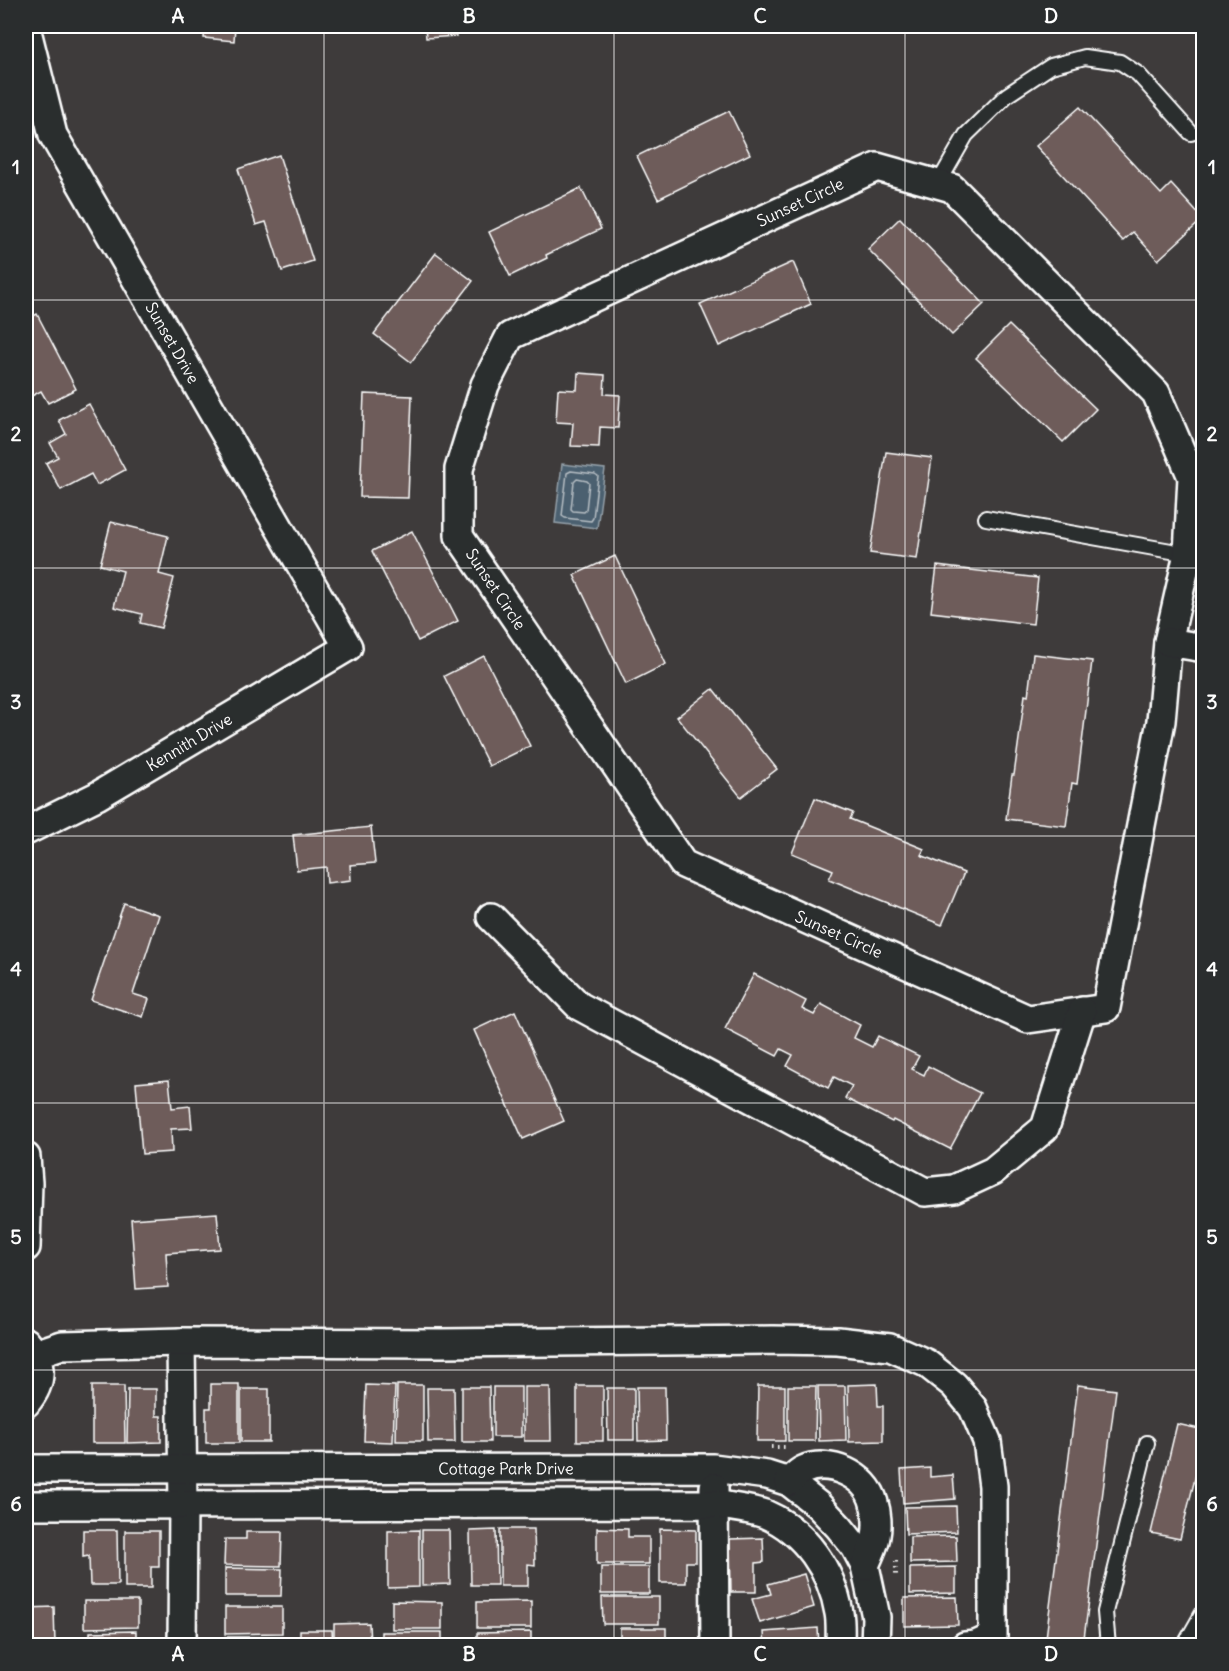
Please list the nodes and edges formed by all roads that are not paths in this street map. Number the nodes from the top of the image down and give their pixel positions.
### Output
1 (26, 27) edge
2 (1191, 133) dead end
3 (938, 184) junction
4 (986, 518) dead end
5 (1188, 554) junction
6 (1168, 642) junction
7 (348, 647) joint
8 (1203, 648) edge
9 (26, 831) edge
10 (491, 917) dead end
11 (1082, 1011) junction
12 (26, 1157) edge
13 (26, 1247) edge
14 (181, 1342) junction
15 (30, 1348) edge
16 (26, 1404) edge
17 (1147, 1443) dead end
18 (182, 1468) junction
19 (713, 1468) junction
20 (26, 1469) edge
21 (789, 1482) junction
22 (715, 1504) junction
23 (26, 1505) edge
24 (183, 1506) junction
25 (865, 1566) junction
26 (1203, 1611) edge
27 (182, 1646) edge
28 (715, 1646) edge
29 (840, 1646) edge
30 (875, 1646) edge
31 (966, 1646) edge
32 (1107, 1646) edge
33 (1184, 1646) edge

1 - 7 street, Sunset Drive
2 - 3 lane
3 - 5 street, Sunset Circle
3 - 11 street, Sunset Circle
4 - 5 lane
5 - 6 street, Sunset Circle
6 - 8 street
6 - 11 street, Sunset Circle
7 - 9 street, Kennith Drive
10 - 11 street
12 - 13 street
14 - 15 street
14 - 18 street
14 - 31 street
15 - 16 street
17 - 32 lane
18 - 19 street, Cottage Park Drive
18 - 20 street, Cottage Park Drive
18 - 24 street
19 - 21 street, Cottage Park Drive
19 - 22 street
21 - 25 street, Cottage Park Drive
21 - 25 street
22 - 24 street
22 - 28 street
22 - 29 street
23 - 24 street
24 - 27 street
25 - 30 street, Cottage Park Drive
26 - 33 lane

